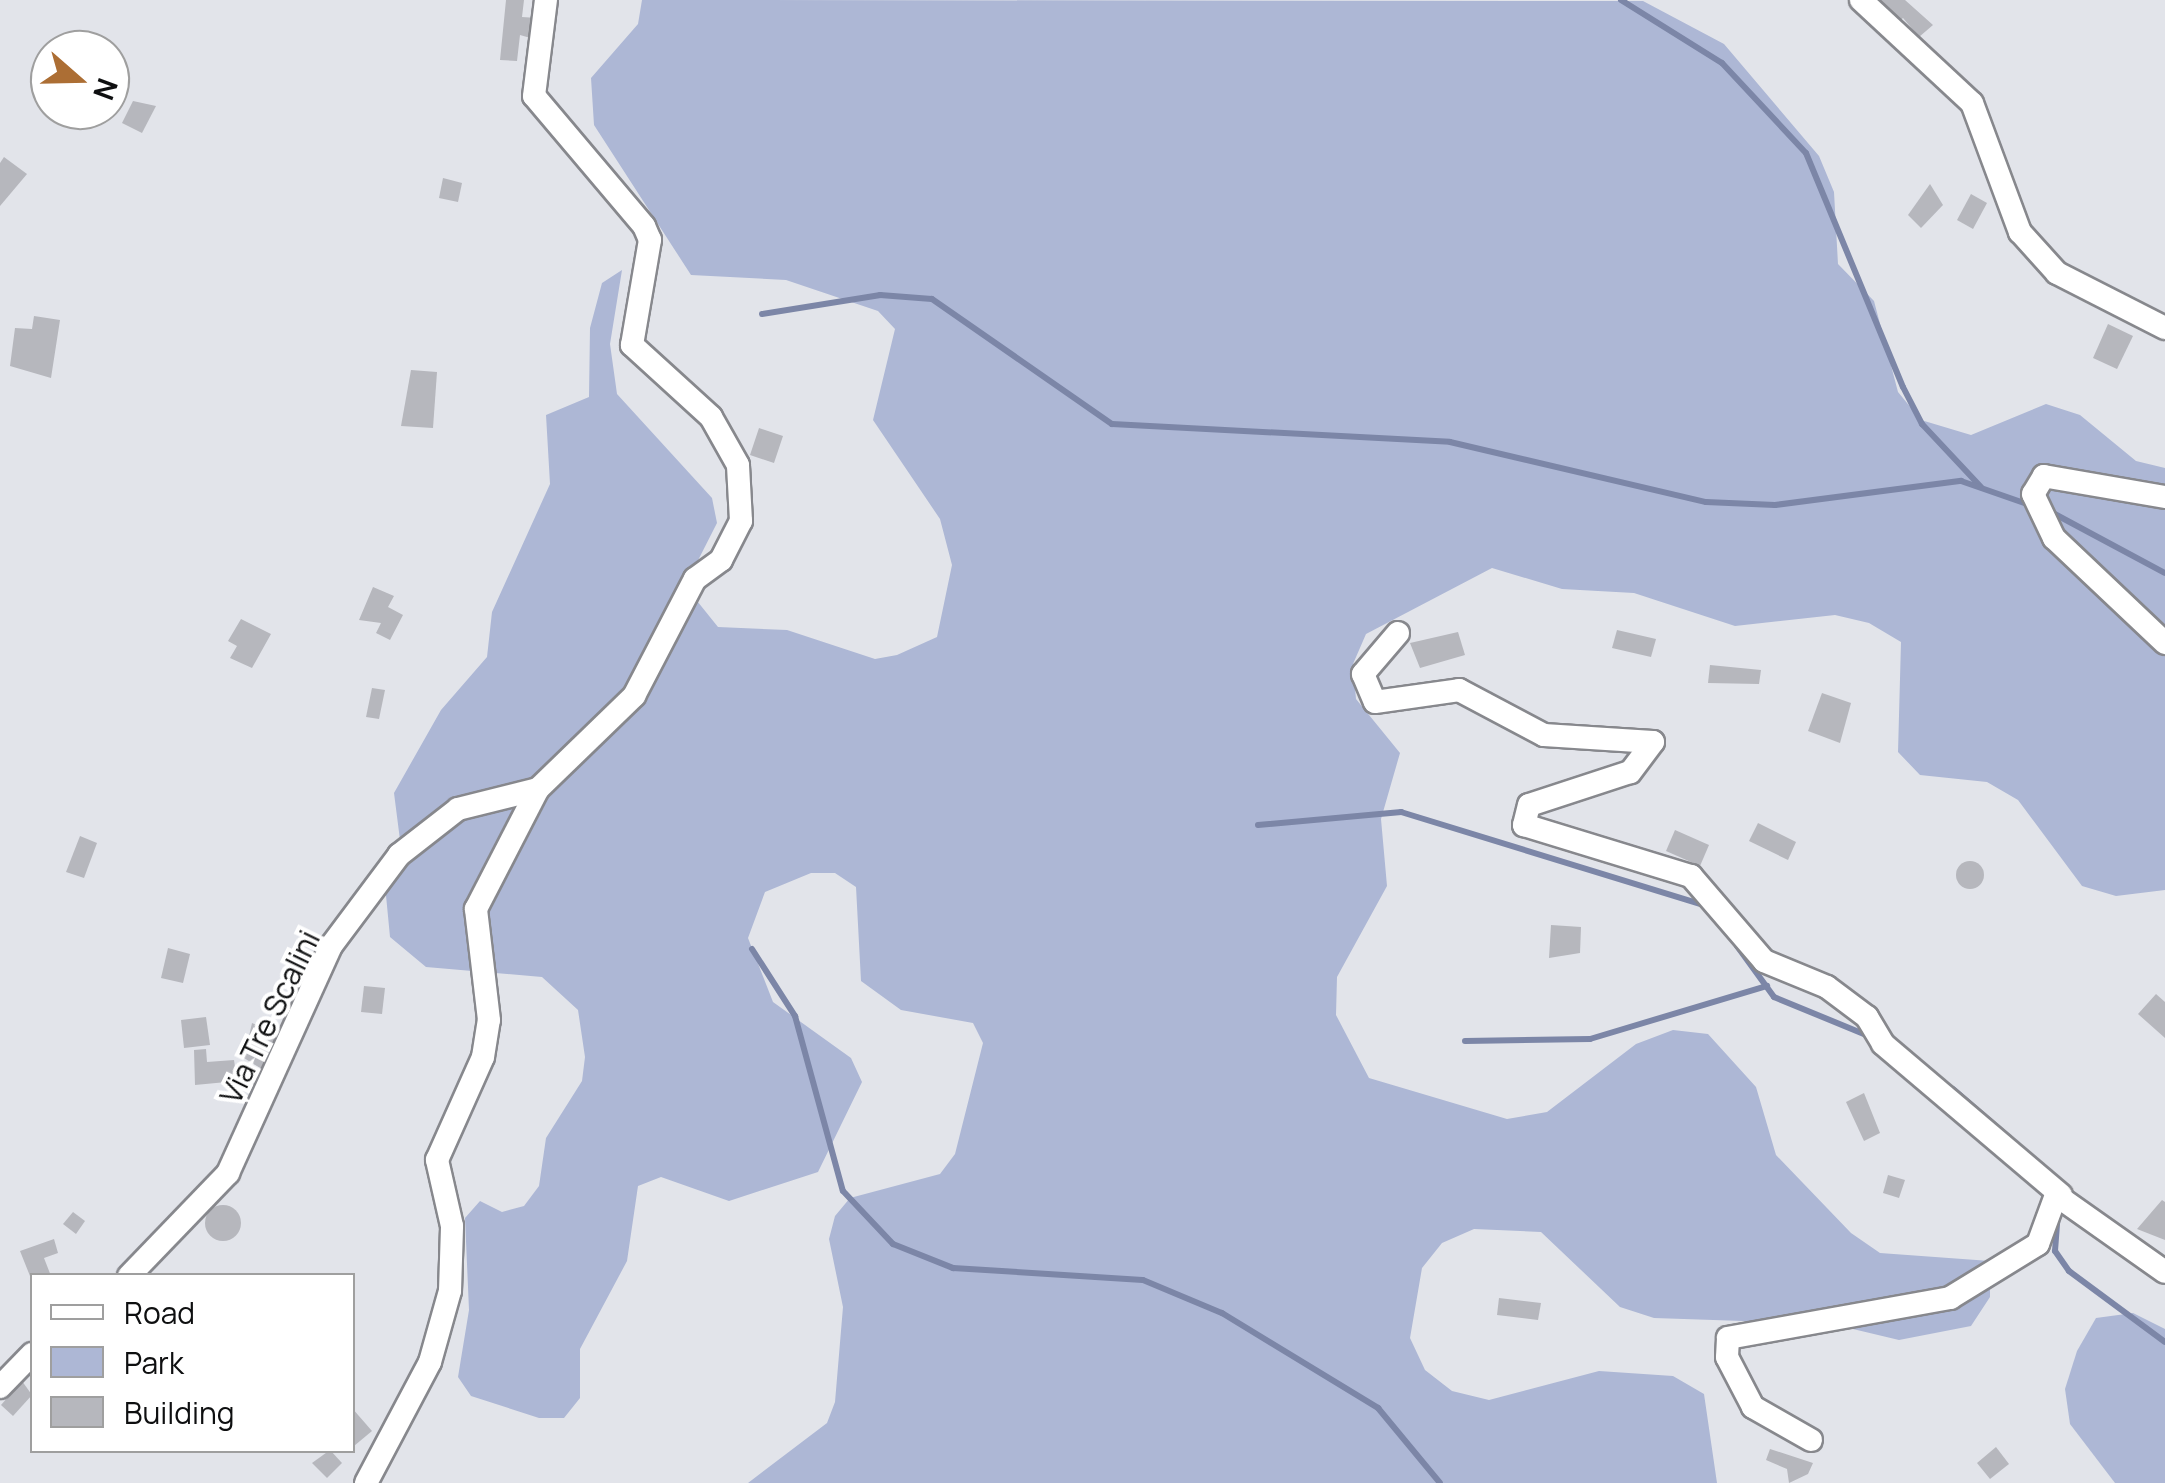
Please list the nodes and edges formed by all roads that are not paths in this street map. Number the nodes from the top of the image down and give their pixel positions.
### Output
1 (546, 0) edge
2 (1861, 0) edge
3 (2165, 328) edge
4 (2165, 497) edge
5 (1398, 634) dead end
6 (2165, 643) edge
7 (538, 789) junction
8 (2060, 1195) junction
9 (2165, 1272) edge
10 (132, 1273) edge
11 (30, 1356) edge
12 (0, 1387) edge
13 (1811, 1440) dead end
14 (366, 1483) edge

1 - 7 street
2 - 3 street
4 - 6 street
5 - 8 street
7 - 10 street, Via Tre Scalini
7 - 14 street
8 - 9 street
8 - 13 street
11 - 12 street

